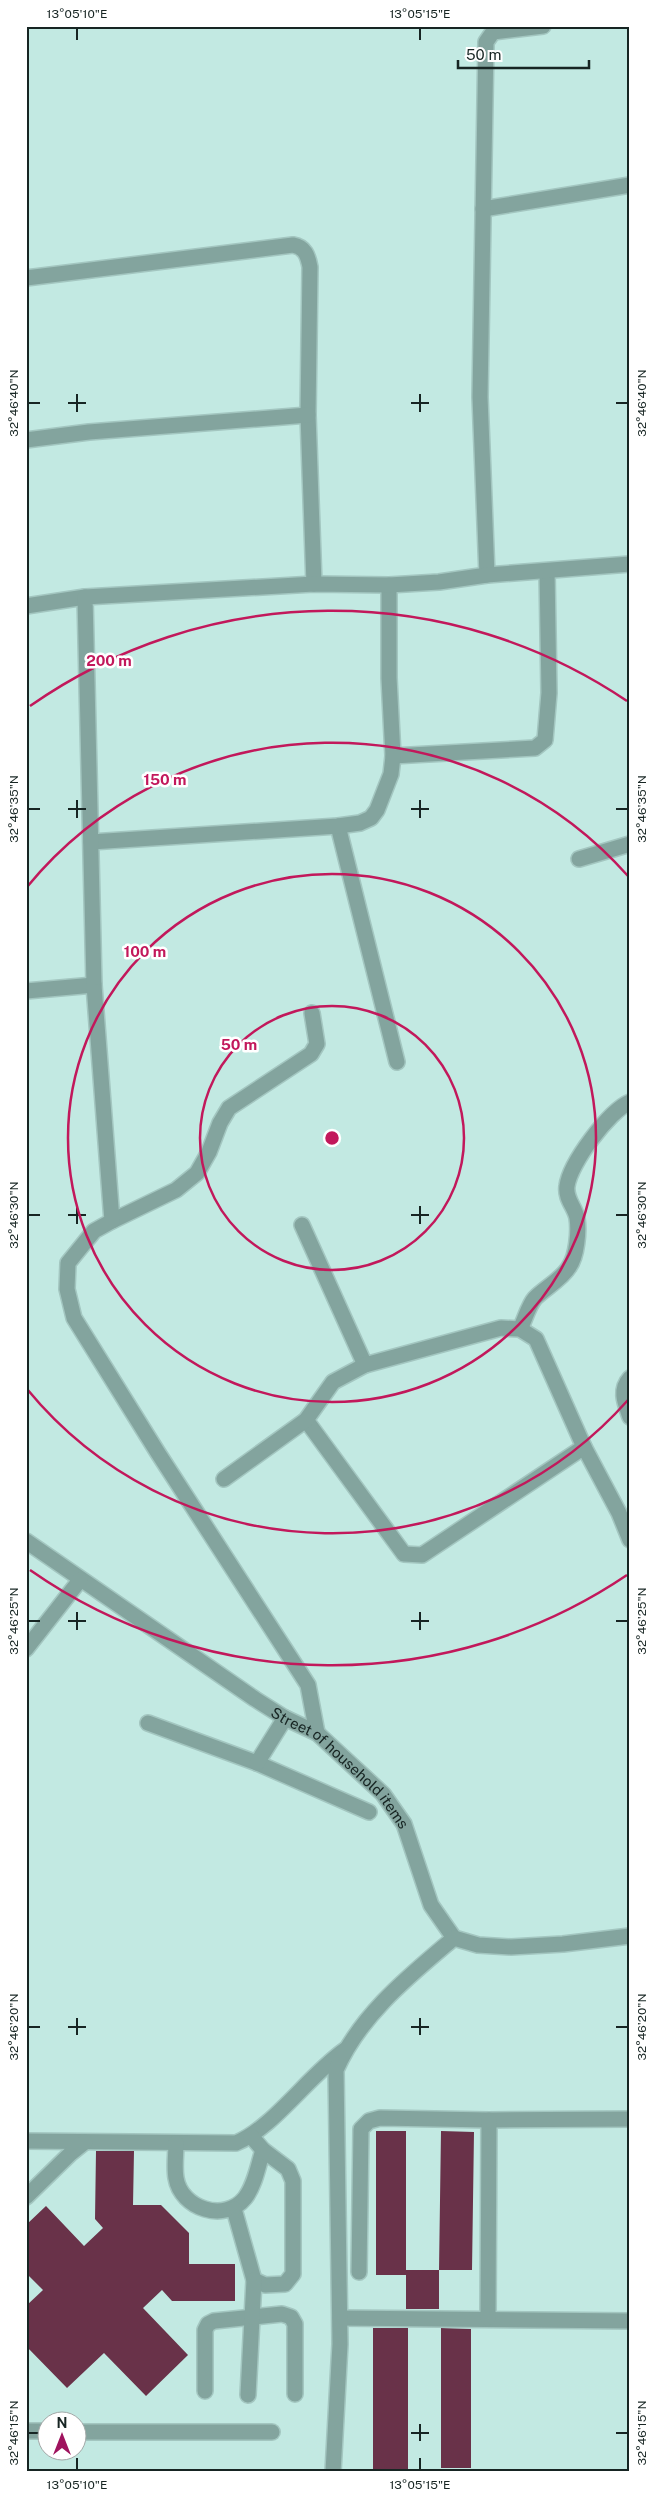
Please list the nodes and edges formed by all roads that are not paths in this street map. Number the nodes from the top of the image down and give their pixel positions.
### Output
1 (542, 26) edge
2 (630, 185) edge
3 (483, 209) junction
4 (26, 278) edge
5 (308, 415) junction
6 (26, 440) edge
7 (630, 564) edge
8 (547, 571) junction
9 (488, 575) junction
10 (314, 584) junction
11 (389, 585) junction
12 (85, 597) junction
13 (26, 606) edge
14 (393, 756) junction
15 (338, 826) junction
16 (91, 842) junction
17 (630, 844) edge
18 (579, 859) dead end
19 (94, 984) junction
20 (26, 990) edge
21 (312, 1013) dead end
22 (397, 1062) dead end
23 (630, 1102) edge
24 (112, 1221) junction
25 (302, 1225) dead end
26 (520, 1329) junction
27 (365, 1364) junction
28 (630, 1378) edge
29 (630, 1417) edge
30 (306, 1420) junction
31 (584, 1447) junction
32 (224, 1479) dead end
33 (624, 1511) edge
34 (630, 1540) edge
35 (26, 1541) edge
36 (80, 1580) junction
37 (26, 1649) edge
38 (285, 1718) junction
39 (148, 1723) dead end
40 (317, 1733) junction
41 (257, 1763) junction
42 (369, 1812) dead end
43 (630, 1936) edge
44 (454, 1938) junction
45 (345, 2050) junction
46 (630, 2119) edge
47 (489, 2120) junction
48 (251, 2136) junction
49 (26, 2141) edge
50 (85, 2142) junction
51 (176, 2143) junction
52 (263, 2150) junction
53 (26, 2197) edge
54 (234, 2209) junction
55 (359, 2272) dead end
56 (254, 2280) junction
57 (252, 2316) junction
58 (340, 2318) junction
59 (488, 2318) junction
60 (630, 2321) edge
61 (206, 2391) dead end
62 (295, 2394) dead end
63 (248, 2395) dead end
64 (88, 2432) edge
65 (272, 2432) dead end
66 (333, 2472) edge

1 - 3 street
2 - 3 street
3 - 9 street
4 - 5 street
5 - 6 street
5 - 10 street
7 - 8 street
8 - 9 street
8 - 14 street
9 - 11 street
10 - 11 street
10 - 12 street
11 - 14 street
12 - 13 street
12 - 16 street
14 - 15 street
15 - 16 street
15 - 22 street
16 - 19 street
17 - 18 street
19 - 20 street
19 - 24 street
21 - 24 street
23 - 26 street
24 - 40 street
25 - 27 street
26 - 27 street
26 - 31 street
27 - 30 street
28 - 29 street
30 - 31 street
30 - 32 street
31 - 33 street
33 - 34 street
35 - 36 street, Street of household items
36 - 37 street
36 - 38 street, Street of household items
38 - 40 street, Street of household items
38 - 41 street
39 - 41 street
40 - 44 street, Street of household items
41 - 42 street
43 - 44 street
44 - 45 street
45 - 48 street
45 - 58 street
46 - 47 street
47 - 55 street
47 - 59 street
48 - 51 street
48 - 52 street
49 - 50 street
50 - 51 street
50 - 53 street
51 - 54 street
52 - 54 street
52 - 56 street
54 - 56 street
56 - 57 street
57 - 61 street
57 - 62 street
57 - 63 street
58 - 59 street
58 - 66 street
59 - 60 street
64 - 65 street

